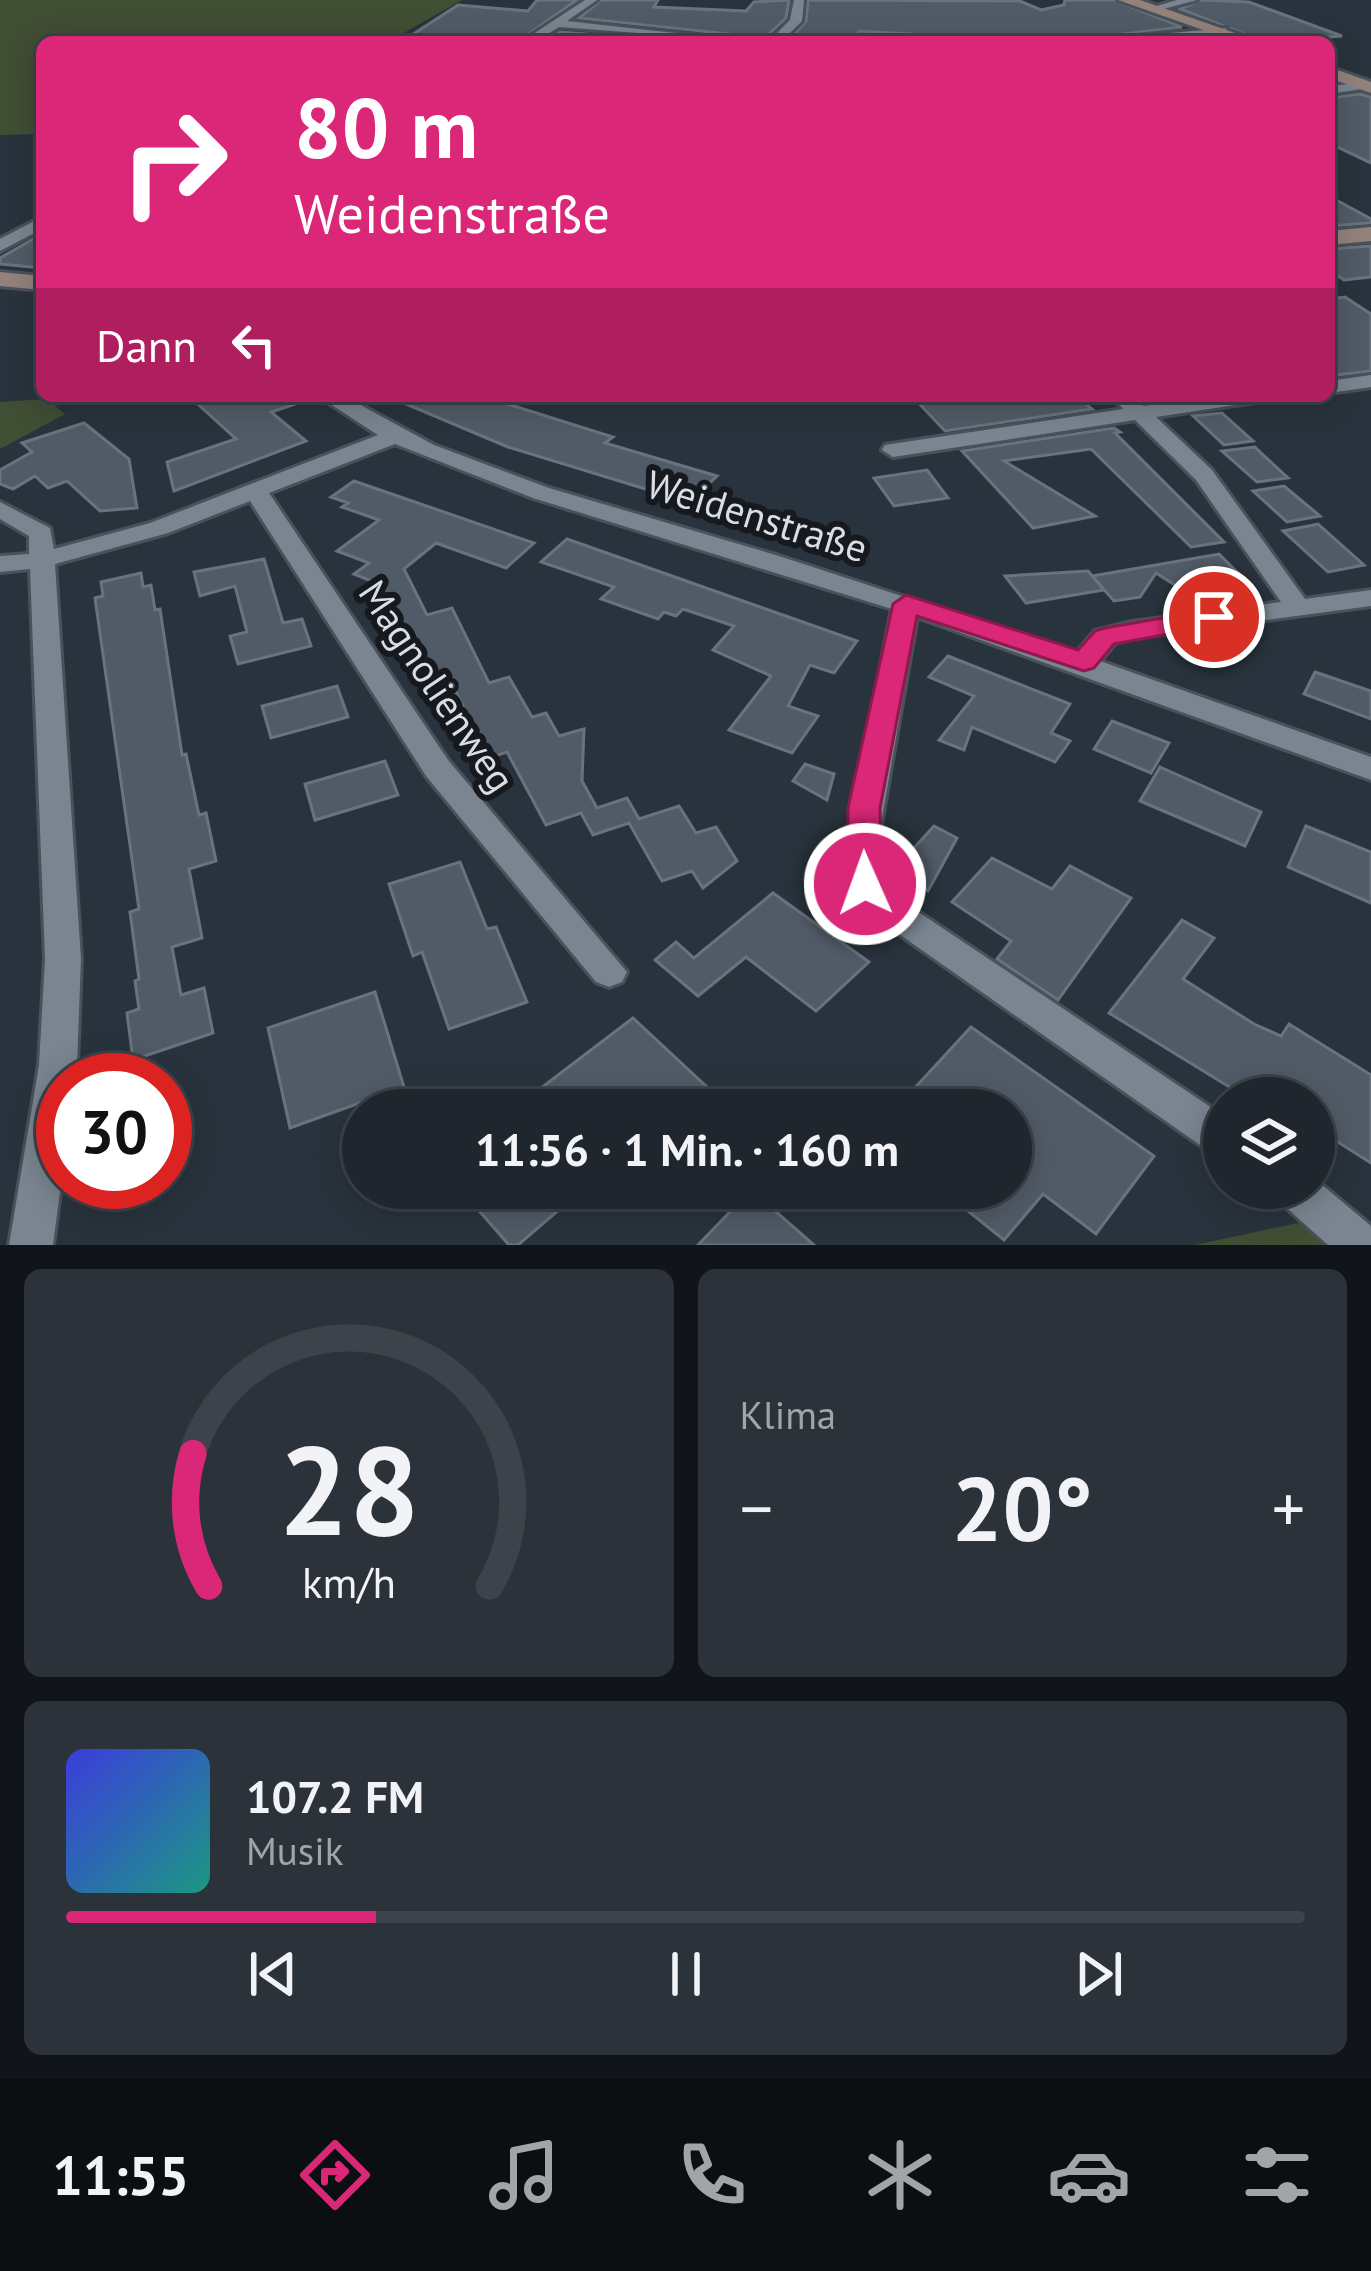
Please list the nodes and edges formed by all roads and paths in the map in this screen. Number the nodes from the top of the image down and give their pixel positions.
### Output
1 (592, 0) edge
2 (799, 0) edge
3 (1125, 0) edge
4 (1192, 0) edge
5 (1156, 8) junction
6 (562, 24) junction
7 (1223, 30) junction
8 (660, 33) junction
9 (539, 36) edge
10 (656, 36) edge
11 (691, 36) edge
12 (780, 36) edge
13 (1168, 36) edge
14 (1238, 36) edge
15 (1335, 74) edge
16 (1367, 87) edge
17 (1335, 90) edge
18 (36, 226) edge
19 (1371, 234) edge
20 (1335, 237) edge
21 (0, 247) edge
22 (0, 279) edge
23 (36, 282) edge
24 (1371, 381) edge
25 (1335, 386) edge
26 (338, 402) edge
27 (1130, 403) edge
28 (392, 437) junction
29 (893, 450) dead end
30 (257, 493) junction
31 (0, 509) edge
32 (42, 560) junction
33 (0, 564) edge
34 (1371, 598) edge
35 (906, 604) junction
36 (1296, 605) junction
37 (1084, 662) junction
38 (1371, 769) edge
39 (609, 972) dead end
40 (1203, 1125) edge
41 (1319, 1209) edge
42 (32, 1245) edge
43 (1360, 1245) edge

1 - 6 street
2 - 12 street
3 - 5 street
4 - 5 street
5 - 7 street
6 - 8 street
6 - 9 street
7 - 13 street
7 - 14 street
8 - 10 street
8 - 11 street
15 - 16 street
16 - 17 street
18 - 21 street
19 - 20 street
22 - 23 street
24 - 25 street
26 - 28 street, Weidenstraße
27 - 29 street
27 - 36 street
28 - 30 street
28 - 35 street, Weidenstraße
30 - 32 street
30 - 39 street, Magnolienweg
31 - 32 street
32 - 33 street
32 - 42 street
34 - 36 street
35 - 37 street, Weidenstraße
35 - 40 street
36 - 37 street
37 - 38 street, Weidenstraße
41 - 43 street

